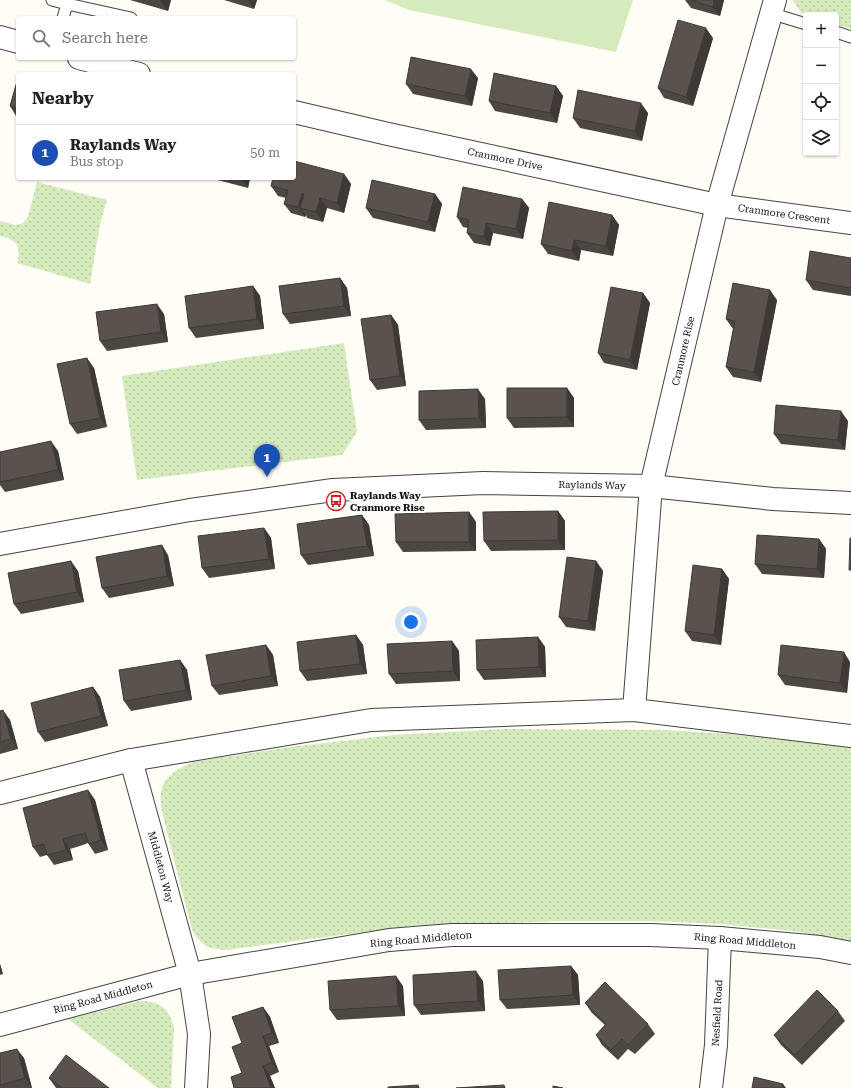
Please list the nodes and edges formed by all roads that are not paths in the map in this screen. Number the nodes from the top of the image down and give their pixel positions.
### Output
1 (52, 0) edge
2 (67, 4) junction
3 (772, 6) edge
4 (64, 16) edge
5 (122, 16) edge
6 (803, 22) edge
7 (839, 33) edge
8 (0, 37) edge
9 (851, 37) edge
10 (16, 41) edge
11 (86, 60) edge
12 (132, 72) edge
13 (296, 112) edge
14 (717, 205) junction
15 (851, 223) edge
16 (651, 486) junction
17 (851, 502) edge
18 (0, 544) edge
19 (634, 710) junction
20 (851, 736) edge
21 (131, 760) junction
22 (0, 793) edge
23 (720, 938) junction
24 (851, 953) edge
25 (190, 974) junction
26 (0, 1025) edge
27 (196, 1088) edge
28 (711, 1088) edge

1 - 2 lane
2 - 4 lane
2 - 5 lane
3 - 6 lane
3 - 14 street, Cranmore Rise
7 - 9 lane
8 - 10 street
11 - 12 street
13 - 14 street, Cranmore Drive
14 - 15 street, Cranmore Crescent
14 - 16 street, Cranmore Rise
16 - 17 street, Raylands Way
16 - 18 street, Raylands Way
16 - 19 street, Cranmore Rise
19 - 20 street
19 - 21 street
21 - 22 street
21 - 25 street, Middleton Way
23 - 24 street, Ring Road Middleton
23 - 25 street, Ring Road Middleton
23 - 28 street, Nesfield Road
25 - 26 street, Ring Road Middleton
25 - 27 street, Middleton Way

